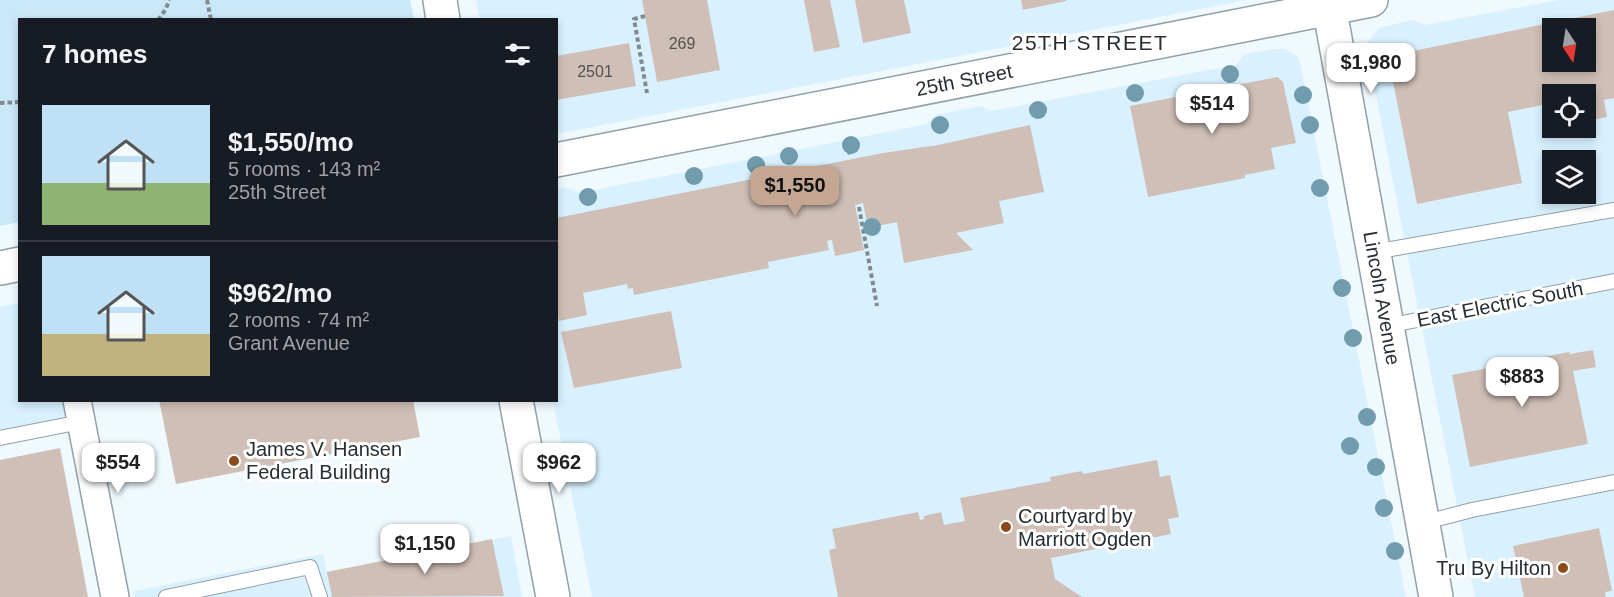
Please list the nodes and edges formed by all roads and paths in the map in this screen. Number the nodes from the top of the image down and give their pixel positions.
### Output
1 (169, 0) edge
2 (207, 0) edge
3 (440, 0) edge
4 (1371, 0) edge
5 (1328, 4) edge
6 (645, 16) dead end
7 (159, 18) edge
8 (211, 18) edge
9 (444, 18) edge
10 (647, 93) dead end
11 (18, 102) edge
12 (0, 103) edge
13 (849, 150) dead end
14 (850, 156) dead end
15 (558, 160) edge
16 (859, 207) dead end
17 (1614, 210) edge
18 (1374, 252) junction
19 (18, 264) edge
20 (0, 268) edge
21 (1614, 281) edge
22 (877, 306) dead end
23 (1387, 326) junction
24 (516, 402) edge
25 (79, 411) edge
26 (0, 438) edge
27 (1614, 482) edge
28 (1422, 523) junction
29 (115, 597) edge
30 (166, 597) edge
31 (320, 597) edge
32 (553, 597) edge
33 (1436, 597) edge

1 - 7 path
2 - 8 path
3 - 9 street
4 - 5 street, 25th Street
5 - 15 street, 25th Street
5 - 18 street, Lincoln Avenue
6 - 10 path
11 - 12 path
13 - 14 path
16 - 22 path
17 - 18 lane
18 - 23 street, Lincoln Avenue
19 - 20 street
21 - 23 lane, East Electric South
23 - 28 street, Lincoln Avenue
24 - 32 street
25 - 26 lane
25 - 29 street
27 - 28 lane
28 - 33 street, Lincoln Avenue
30 - 31 lane

